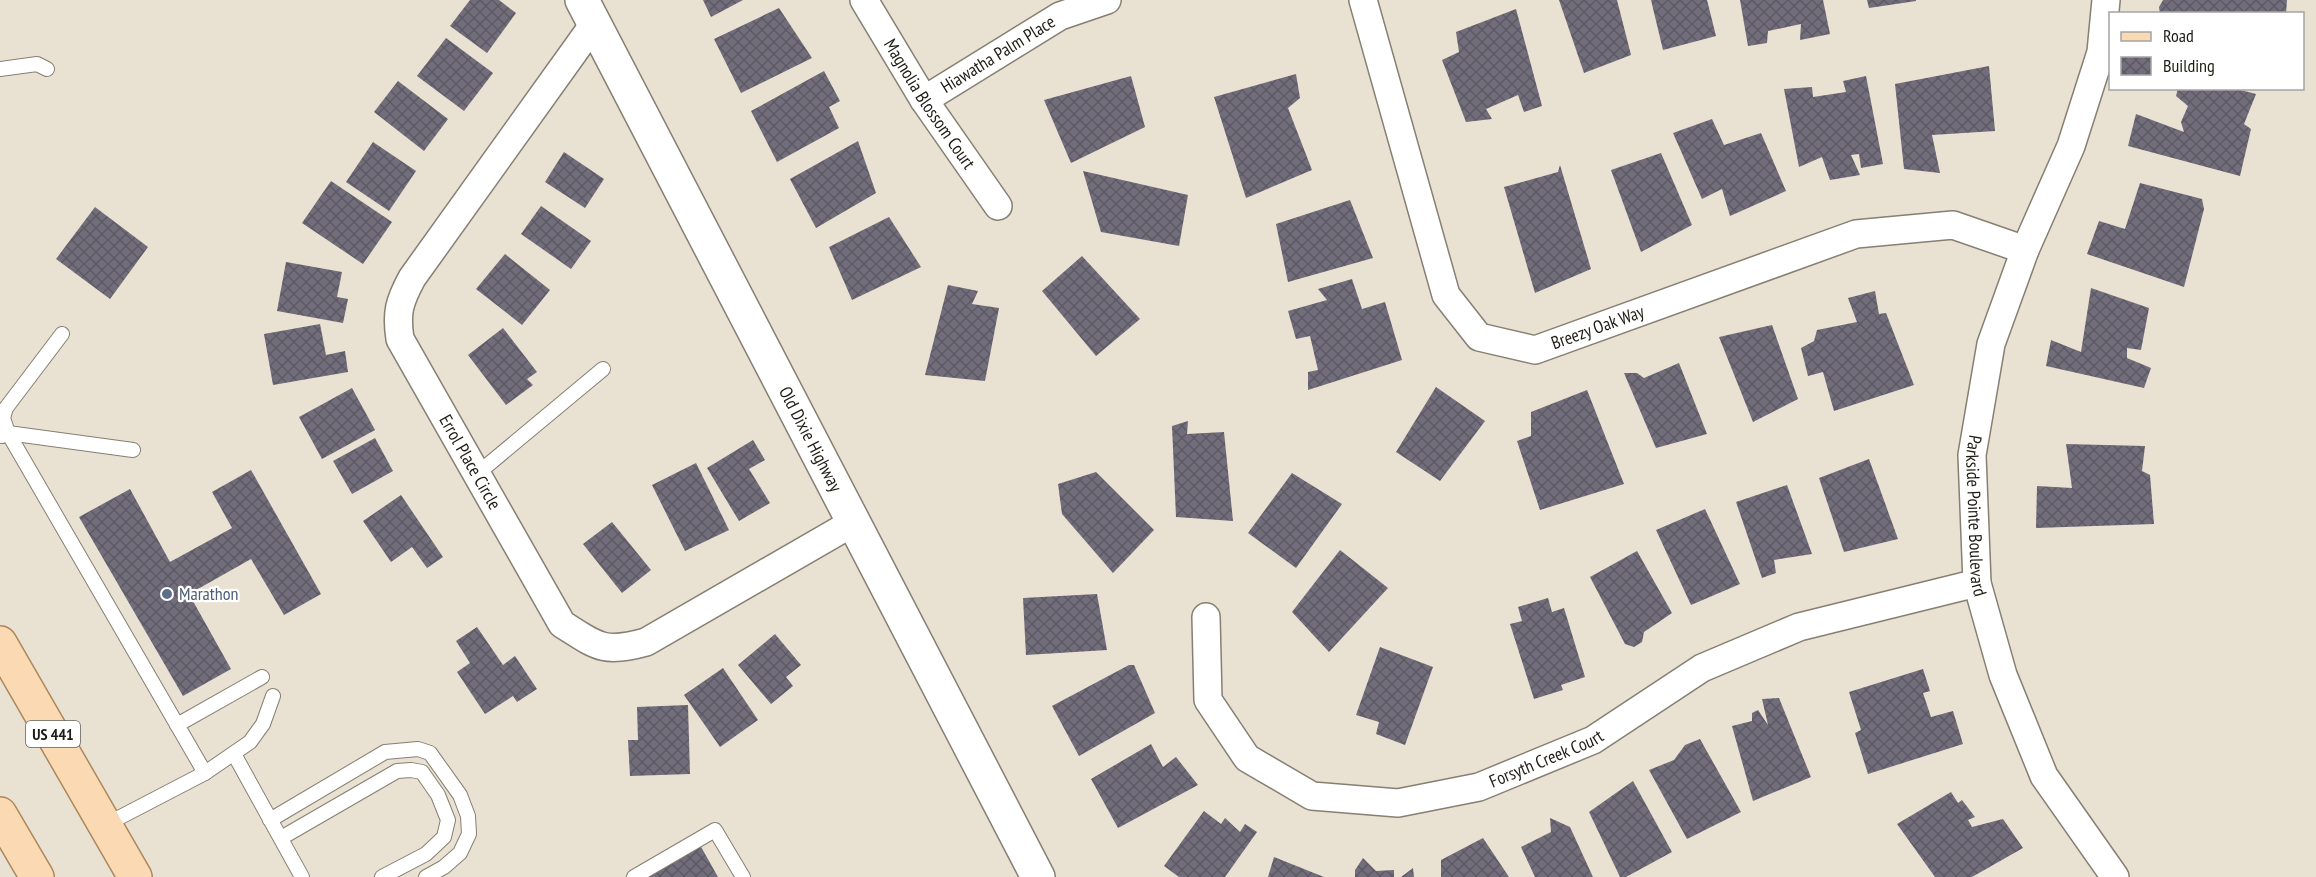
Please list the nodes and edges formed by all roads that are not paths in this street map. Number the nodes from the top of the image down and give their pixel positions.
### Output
1 (864, 0) edge
2 (1107, 0) edge
3 (1363, 0) edge
4 (2106, 0) edge
5 (588, 12) edge
6 (0, 69) edge
7 (47, 69) dead end
8 (924, 100) junction
9 (998, 206) dead end
10 (2025, 250) junction
11 (62, 334) dead end
12 (603, 369) dead end
13 (4, 435) edge
14 (133, 450) dead end
15 (477, 474) junction
16 (854, 522) junction
17 (1977, 583) junction
18 (1206, 617) dead end
19 (0, 643) edge
20 (262, 677) dead end
21 (273, 696) dead end
22 (177, 725) junction
23 (234, 754) junction
24 (205, 773) junction
25 (0, 814) edge
26 (270, 820) junction
27 (105, 825) junction
28 (281, 838) junction
29 (37, 877) edge
30 (135, 877) edge
31 (302, 877) edge
32 (382, 877) edge
33 (426, 877) edge
34 (634, 877) edge
35 (743, 877) edge
36 (1038, 877) edge
37 (2115, 877) edge

1 - 8 street, Magnolia Blossom Court
2 - 8 street, Hiawatha Palm Place
3 - 10 street, Breezy Oak Way
4 - 10 street, Parkside Pointe Boulevard
5 - 15 street, Errol Place Circle
5 - 16 street, Old Dixie Highway
6 - 7 lane
8 - 9 street, Magnolia Blossom Court
10 - 17 street, Parkside Pointe Boulevard
11 - 13 lane
12 - 15 lane
13 - 14 lane
13 - 22 lane
15 - 16 street, Errol Place Circle
16 - 36 street, Old Dixie Highway
17 - 18 street, Forsyth Creek Court
17 - 37 street, Parkside Pointe Boulevard
19 - 27 main road, US 441
20 - 22 lane
21 - 23 lane
22 - 24 lane
23 - 24 lane
23 - 26 lane
24 - 27 lane
25 - 29 main road
26 - 28 lane
26 - 33 lane
27 - 30 main road, US 441
28 - 31 lane
28 - 32 lane
34 - 35 lane

